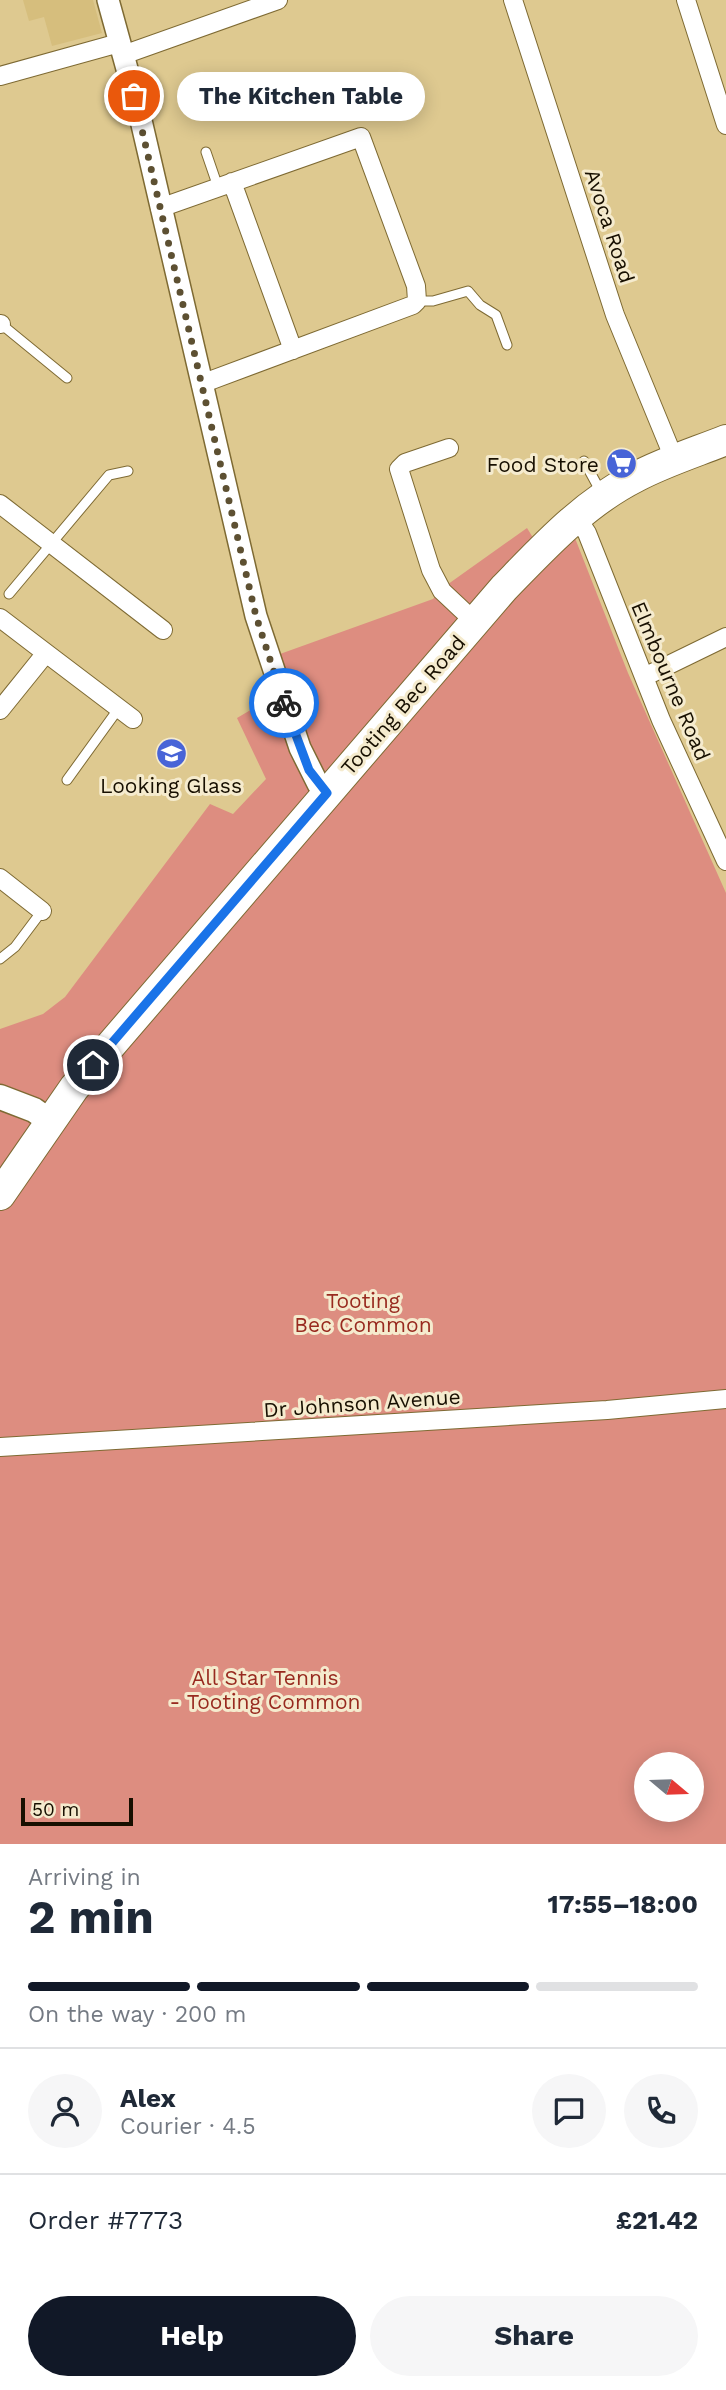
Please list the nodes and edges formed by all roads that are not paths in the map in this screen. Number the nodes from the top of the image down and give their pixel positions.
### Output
1 (108, 0) edge
2 (278, 0) edge
3 (513, 0) edge
4 (686, 0) edge
5 (121, 49) junction
6 (0, 76) edge
7 (726, 125) edge
8 (205, 152) dead end
9 (225, 185) junction
10 (160, 208) junction
11 (417, 301) junction
12 (0, 324) edge
13 (507, 345) dead end
14 (293, 350) junction
15 (68, 378) dead end
16 (201, 384) junction
17 (726, 440) edge
18 (449, 448) dead end
19 (584, 461) dead end
20 (675, 461) junction
21 (128, 471) dead end
22 (604, 498) junction
23 (0, 503) edge
24 (577, 518) junction
25 (50, 541) junction
26 (9, 594) dead end
27 (0, 618) edge
28 (475, 622) junction
29 (163, 629) dead end
30 (726, 637) edge
31 (46, 653) junction
32 (644, 677) junction
33 (0, 710) edge
34 (126, 713) joint
35 (67, 780) dead end
36 (327, 793) junction
37 (726, 859) edge
38 (0, 878) edge
39 (42, 911) joint
40 (0, 959) edge
41 (0, 1097) edge
42 (51, 1122) junction
43 (0, 1195) edge
44 (726, 1399) edge
45 (0, 1447) edge

1 - 5 street
2 - 5 street
3 - 20 street, Avoca Road
4 - 7 street
5 - 6 street
5 - 10 street
8 - 9 lane
9 - 10 street
9 - 11 street
9 - 14 street
10 - 16 street
11 - 13 lane
11 - 14 street
12 - 15 lane
14 - 16 street
16 - 36 street
17 - 20 highway, Tooting Bec Road
18 - 28 street
19 - 22 lane
20 - 22 highway, Tooting Bec Road
21 - 25 lane
22 - 24 highway, Tooting Bec Road
23 - 25 street
24 - 28 highway, Tooting Bec Road
24 - 32 street, Elmbourne Road
25 - 26 lane
25 - 29 street
27 - 31 street
28 - 36 highway, Tooting Bec Road
30 - 32 street
31 - 33 street
31 - 34 street
32 - 37 street, Elmbourne Road
34 - 35 lane
36 - 42 highway, Tooting Bec Road
38 - 39 street
39 - 40 lane
41 - 42 main road
42 - 43 highway, Tooting Bec Road
44 - 45 street, Dr Johnson Avenue

